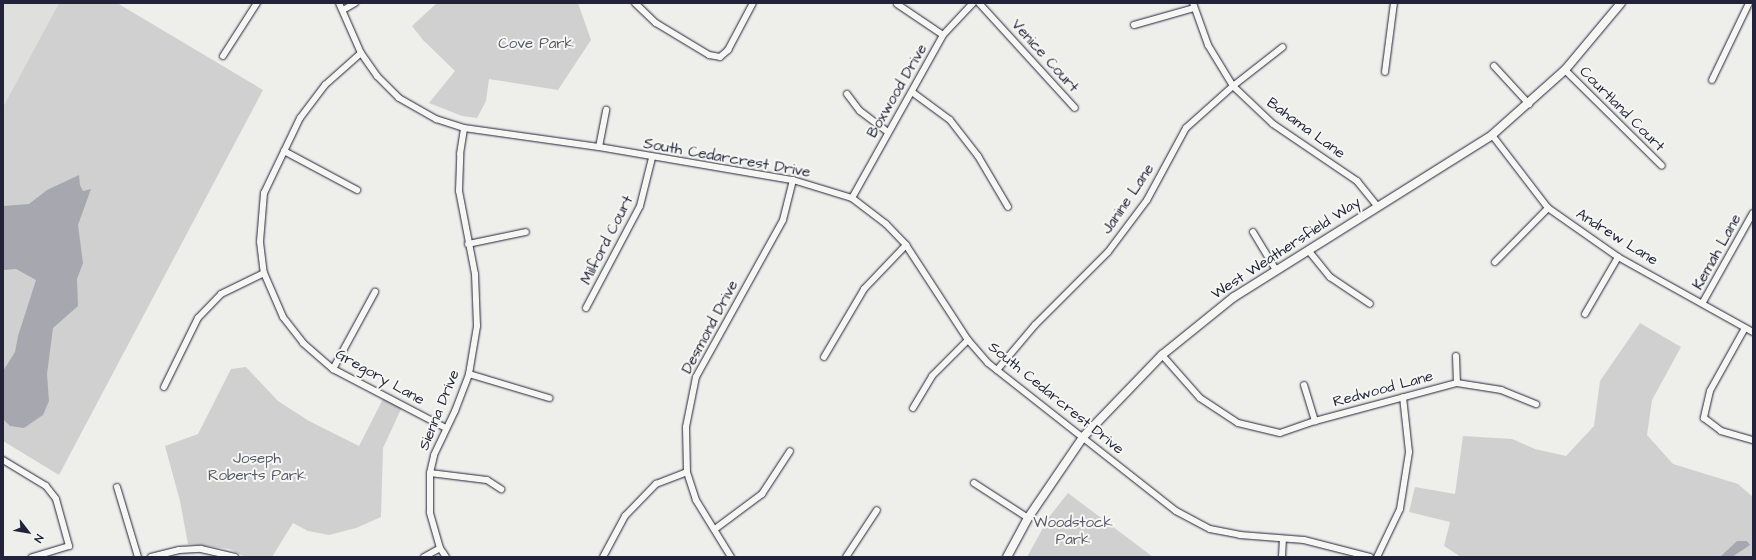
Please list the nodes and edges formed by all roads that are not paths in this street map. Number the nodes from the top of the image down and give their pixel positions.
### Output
1 (257, 3) edge
2 (339, 3) edge
3 (355, 3) edge
4 (635, 3) edge
5 (753, 3) edge
6 (973, 3) edge
7 (979, 3) edge
8 (1394, 3) edge
9 (1621, 3) edge
10 (1749, 3) edge
11 (897, 4) edge
12 (1193, 5) edge
13 (343, 10) junction
14 (1134, 25) dead end
15 (943, 35) junction
16 (1283, 47) dead end
17 (361, 53) junction
18 (223, 56) dead end
19 (1494, 66) dead end
20 (1564, 70) junction
21 (1385, 72) dead end
22 (1712, 80) dead end
23 (1233, 86) junction
24 (912, 92) junction
25 (848, 94) dead end
26 (1529, 104) junction
27 (1075, 108) dead end
28 (606, 110) dead end
29 (464, 128) junction
30 (888, 132) junction
31 (1492, 135) junction
32 (599, 147) junction
33 (284, 151) junction
34 (652, 158) junction
35 (1662, 166) dead end
36 (793, 180) junction
37 (357, 190) dead end
38 (852, 198) junction
39 (1377, 206) junction
40 (1008, 207) dead end
41 (1548, 208) junction
42 (1753, 213) edge
43 (526, 232) dead end
44 (1253, 232) dead end
45 (468, 244) junction
46 (906, 245) junction
47 (1308, 250) junction
48 (1618, 257) junction
49 (1495, 262) dead end
50 (1276, 270) junction
51 (264, 274) junction
52 (375, 292) dead end
53 (1703, 302) junction
54 (1370, 304) dead end
55 (586, 308) dead end
56 (1585, 314) dead end
57 (1745, 328) junction
58 (1753, 332) edge
59 (968, 340) junction
60 (1162, 354) junction
61 (1456, 356) dead end
62 (824, 357) dead end
63 (333, 369) junction
64 (997, 370) junction
65 (469, 374) junction
66 (1457, 383) junction
67 (1304, 385) dead end
68 (164, 387) dead end
69 (1403, 397) junction
70 (549, 398) dead end
71 (1536, 404) dead end
72 (913, 408) dead end
73 (1315, 420) junction
74 (446, 428) junction
75 (1083, 437) junction
76 (1753, 440) edge
77 (790, 452) dead end
78 (3, 460) edge
79 (687, 472) junction
80 (430, 473) junction
81 (974, 483) dead end
82 (117, 487) dead end
83 (501, 489) dead end
84 (877, 510) dead end
85 (1028, 518) junction
86 (714, 530) junction
87 (1283, 539) junction
88 (440, 548) junction
89 (32, 557) edge
90 (138, 557) edge
91 (151, 557) edge
92 (234, 557) edge
93 (424, 557) edge
94 (446, 557) edge
95 (604, 557) edge
96 (731, 557) edge
97 (846, 557) edge
98 (1007, 557) edge
99 (1282, 557) edge
100 (1370, 557) edge
101 (1377, 557) edge

1 - 18 street
2 - 13 street, South Cedarcrest Drive
3 - 13 street
4 - 5 street
6 - 15 street, Boxwood Drive
7 - 27 street, Venice Court
8 - 21 street
9 - 20 street, West Weathersfield Way
10 - 22 street
11 - 15 street
12 - 14 street
12 - 23 street, Bahama Lane
13 - 17 street, South Cedarcrest Drive
15 - 24 street, Boxwood Drive
16 - 23 street, Janine Lane
17 - 29 street, South Cedarcrest Drive
17 - 33 street, Gregory Lane
19 - 26 street
20 - 26 street, West Weathersfield Way
20 - 35 street, Courtland Court
23 - 39 street, Bahama Lane
23 - 64 street, Janine Lane
24 - 30 street, Boxwood Drive
24 - 40 street
25 - 30 street
26 - 31 street, West Weathersfield Way
28 - 32 street
29 - 32 street, South Cedarcrest Drive
29 - 45 street, Sienna Drive
30 - 38 street, Boxwood Drive
31 - 39 street, West Weathersfield Way
31 - 41 street, Andrew Lane
32 - 34 street, South Cedarcrest Drive
33 - 37 street
33 - 51 street, Gregory Lane
34 - 36 street, South Cedarcrest Drive
34 - 55 street, Milford Court
36 - 38 street, South Cedarcrest Drive
36 - 79 street, Desmond Drive
38 - 46 street, South Cedarcrest Drive
39 - 47 street, West Weathersfield Way
41 - 48 street, Andrew Lane
41 - 49 street
42 - 53 street, Kemah Lane
43 - 45 street
44 - 50 street
45 - 65 street, Sienna Drive
46 - 59 street, South Cedarcrest Drive
46 - 62 street
47 - 50 street, West Weathersfield Way
47 - 54 street
48 - 53 street, Andrew Lane
48 - 56 street
50 - 60 street, West Weathersfield Way
51 - 63 street, Gregory Lane
51 - 68 street
52 - 63 street
53 - 57 street, Andrew Lane
57 - 58 street, Andrew Lane
57 - 76 street
59 - 64 street, South Cedarcrest Drive
59 - 72 street
60 - 73 street, Redwood Lane
60 - 75 street, West Weathersfield Way
61 - 66 street, Redwood Lane
63 - 74 street, Gregory Lane
64 - 75 street, South Cedarcrest Drive
65 - 70 street
65 - 74 street, Sienna Drive
66 - 69 street, Redwood Lane
66 - 71 street, Redwood Lane
67 - 73 street
69 - 73 street, Redwood Lane
69 - 101 street
74 - 80 street, Sienna Drive
75 - 85 street, West Weathersfield Way
75 - 87 street, South Cedarcrest Drive
77 - 86 street
78 - 89 street
79 - 86 street, Desmond Drive
79 - 95 street
80 - 83 street
80 - 88 street, Sienna Drive
81 - 85 street
82 - 90 street
84 - 97 street
85 - 98 street, West Weathersfield Way
86 - 96 street, Desmond Drive
87 - 99 street
87 - 100 street, South Cedarcrest Drive
88 - 93 street
88 - 94 street, Sienna Drive
91 - 92 street

